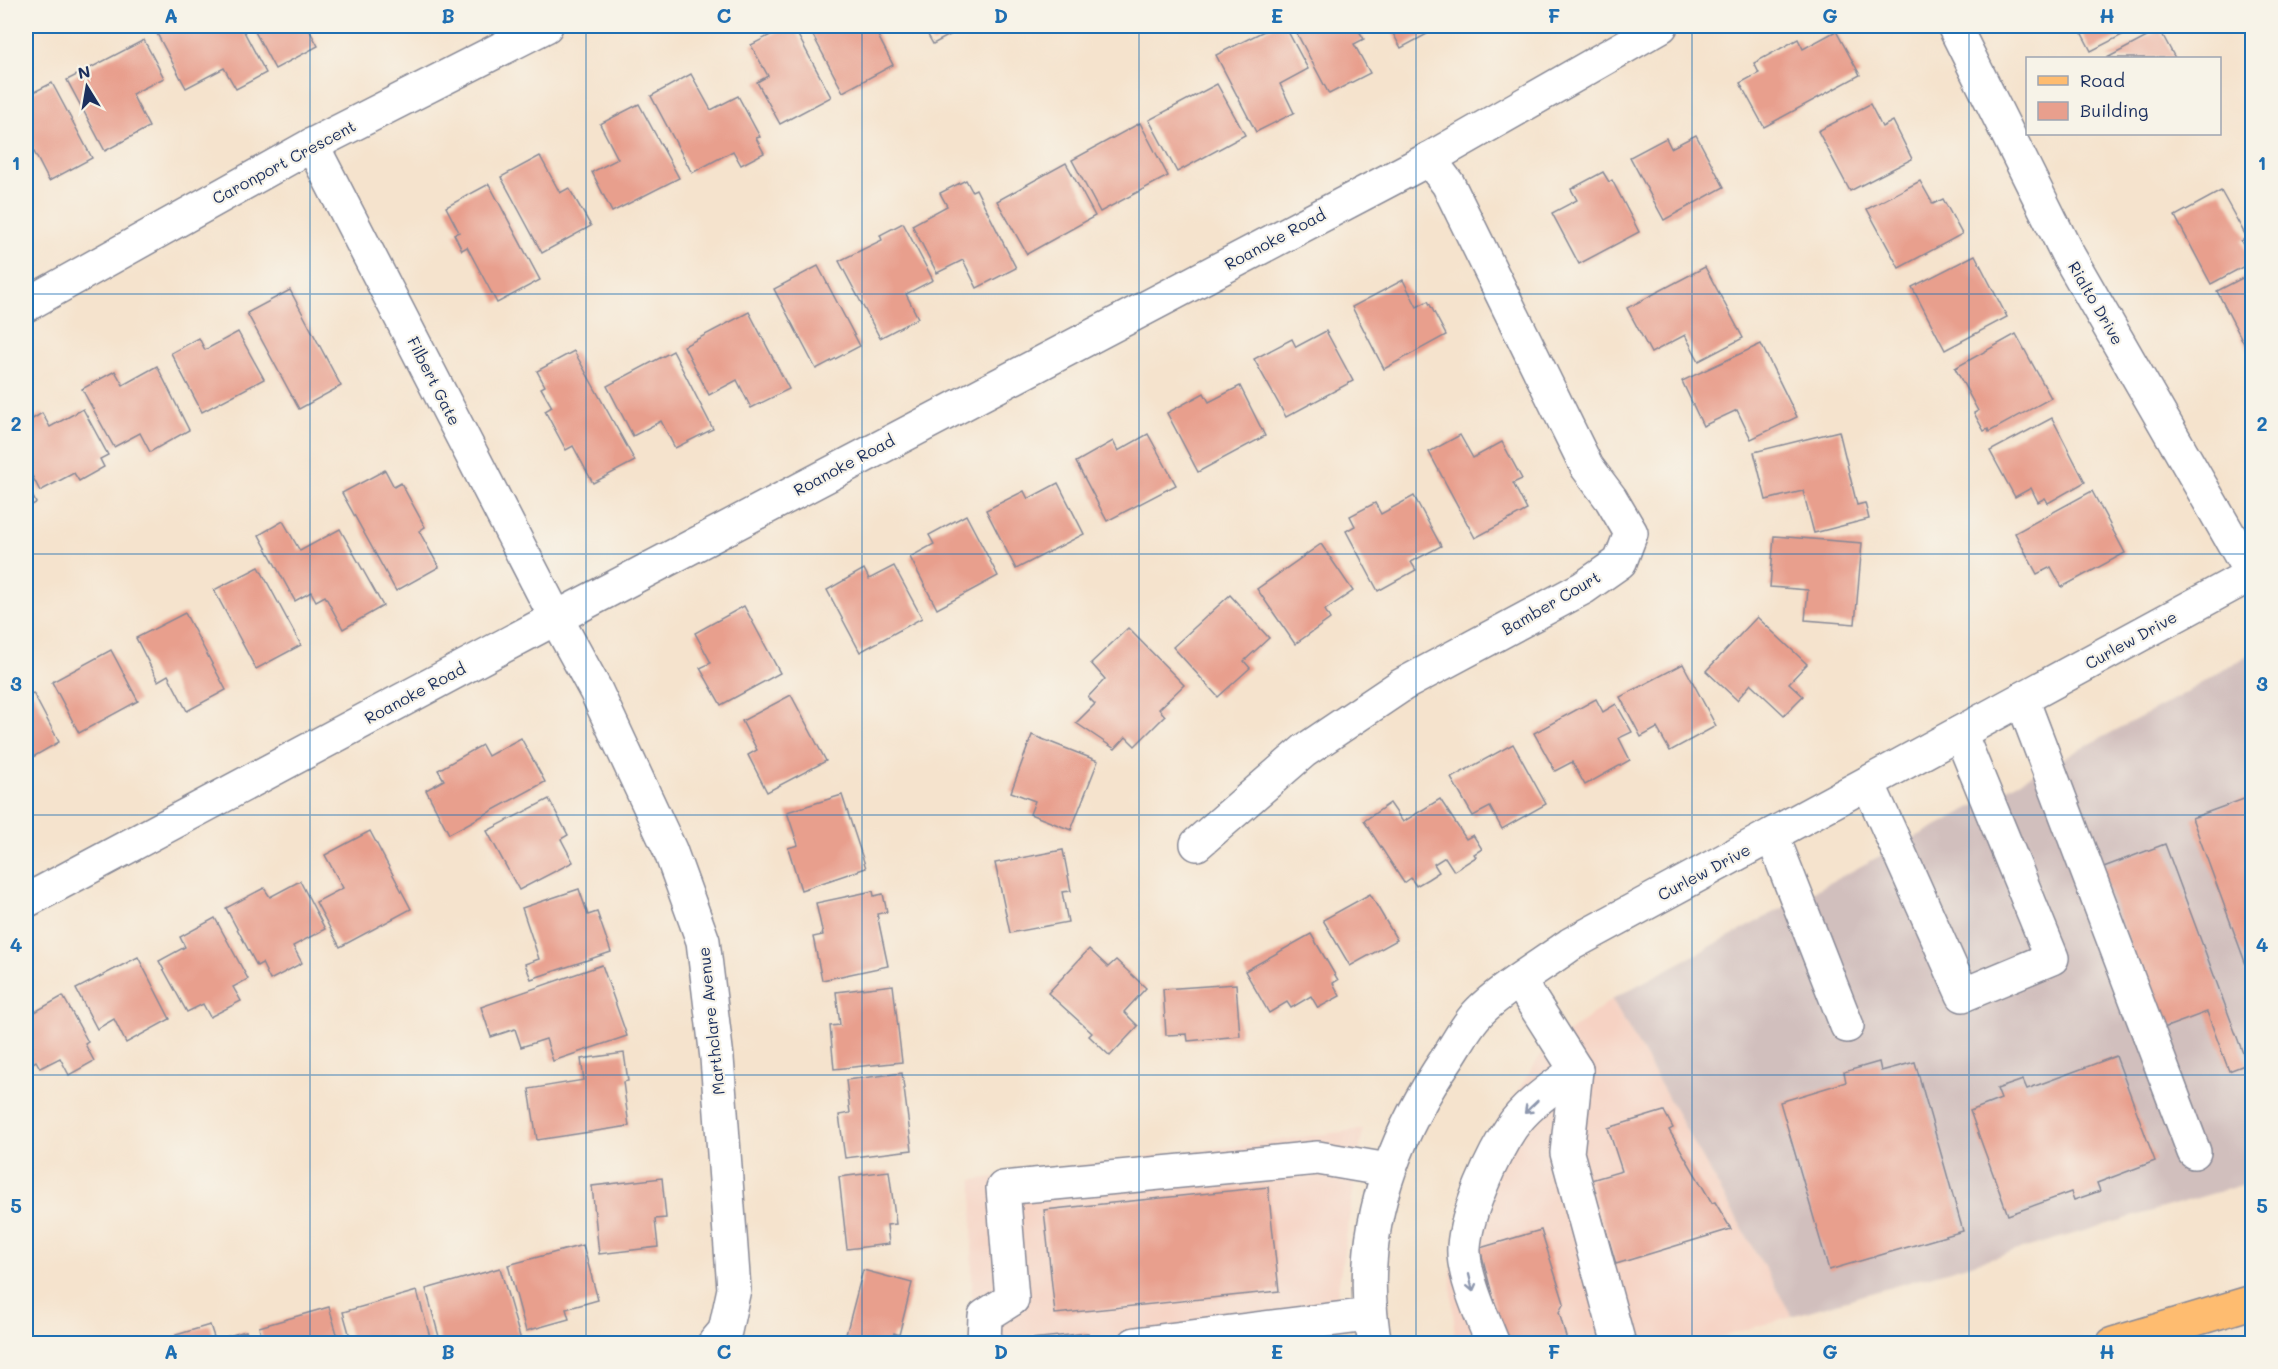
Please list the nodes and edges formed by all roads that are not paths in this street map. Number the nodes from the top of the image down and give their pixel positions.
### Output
1 (546, 26) edge
2 (1661, 26) edge
3 (1954, 26) edge
4 (312, 145) junction
5 (1429, 159) junction
6 (26, 305) edge
7 (2252, 574) edge
8 (556, 618) junction
9 (2022, 699) junction
10 (1960, 733) junction
11 (1868, 783) junction
12 (1772, 835) junction
13 (1197, 844) dead end
14 (26, 901) edge
15 (1520, 982) junction
16 (1847, 1026) dead end
17 (1576, 1070) junction
18 (2194, 1152) dead end
19 (1388, 1170) junction
20 (2253, 1302) edge
21 (1372, 1329) edge
22 (1259, 1336) edge
23 (714, 1344) edge
24 (984, 1344) edge
25 (1135, 1344) edge
26 (1493, 1344) edge
27 (1619, 1344) edge
28 (2113, 1344) edge

1 - 4 street, Caronport Crescent
2 - 5 street, Roanoke Road
3 - 7 street, Rialto Drive
4 - 6 street, Caronport Crescent
4 - 8 street, Filbert Gate
5 - 8 street, Roanoke Road
5 - 13 street, Bamber Court
7 - 9 street, Curlew Drive
8 - 14 street, Roanoke Road
8 - 23 street, Marthclare Avenue
9 - 10 street, Curlew Drive
9 - 18 street
10 - 11 street, Curlew Drive
10 - 11 street
11 - 12 street, Curlew Drive
12 - 15 street, Curlew Drive
12 - 16 street
15 - 17 street
15 - 19 street, Curlew Drive
17 -> 26 street
17 - 27 street
19 - 21 street, Curlew Drive
19 - 24 street
20 - 28 main road
21 - 22 street
22 - 25 street

